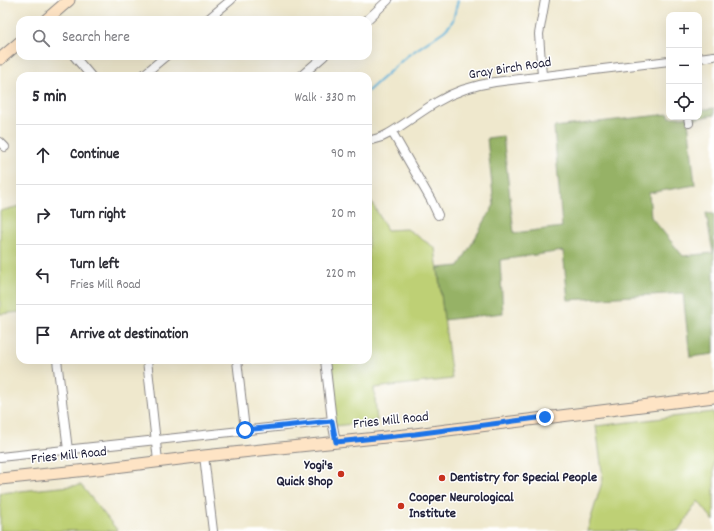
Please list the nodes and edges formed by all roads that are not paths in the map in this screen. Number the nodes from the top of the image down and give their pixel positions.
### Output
1 (69, 0) edge
2 (231, 0) edge
3 (388, 0) edge
4 (545, 0) edge
5 (51, 16) edge
6 (213, 16) edge
7 (371, 16) edge
8 (16, 45) edge
9 (714, 56) edge
10 (702, 58) edge
11 (0, 59) edge
12 (77, 60) edge
13 (161, 60) edge
14 (319, 60) edge
15 (666, 61) edge
16 (88, 72) edge
17 (147, 72) edge
18 (306, 72) edge
19 (542, 76) junction
20 (392, 132) junction
21 (372, 140) edge
22 (438, 215) dead end
23 (57, 364) edge
24 (147, 364) edge
25 (237, 364) edge
26 (325, 364) edge
27 (714, 397) edge
28 (332, 421) junction
29 (245, 430) junction
30 (156, 440) junction
31 (336, 442) junction
32 (68, 450) junction
33 (204, 456) junction
34 (0, 457) edge
35 (158, 461) junction
36 (0, 479) edge
37 (213, 531) edge

1 - 5 main road
2 - 6 street
3 - 7 street
4 - 19 street
8 - 11 main road
9 - 10 street
12 - 16 street
13 - 17 street
14 - 18 street
15 - 19 street, Gray Birch Road
19 - 20 street, Gray Birch Road
20 - 21 street, Gray Birch Road
20 - 22 street
23 - 32 street
24 - 30 street
25 - 29 street
26 - 28 street
27 - 31 main road, Fries Mill Road
28 - 29 street
28 - 31 street
29 - 30 street
30 - 32 street
30 - 35 street
31 - 33 main road, Fries Mill Road
32 - 34 street
33 - 35 main road, Fries Mill Road
33 - 37 street
35 - 36 main road, Fries Mill Road

